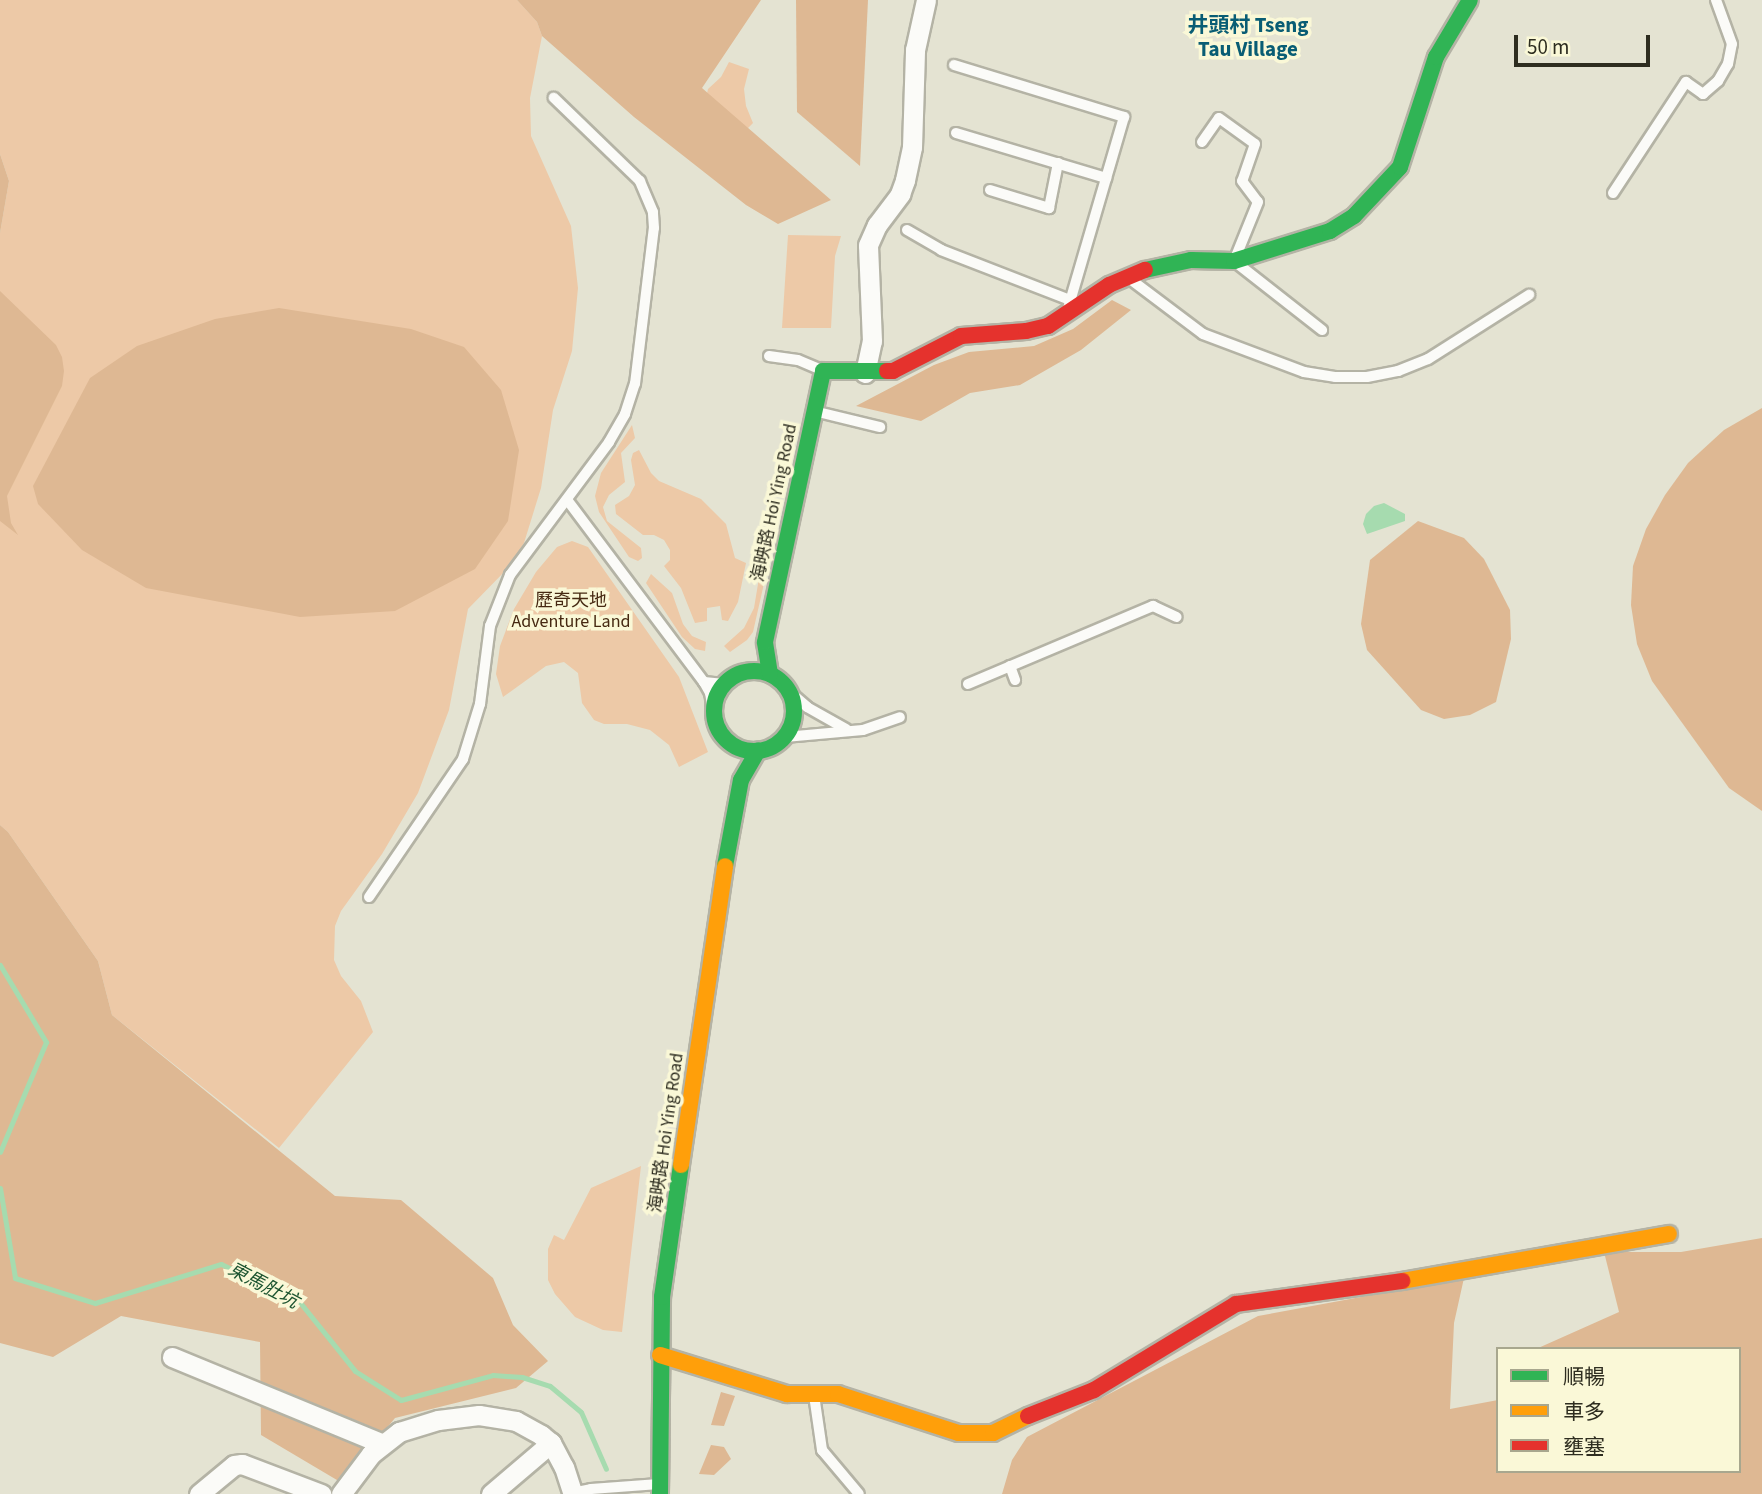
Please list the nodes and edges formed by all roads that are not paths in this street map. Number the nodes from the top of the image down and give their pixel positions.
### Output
1 (926, 0) edge
2 (1470, 0) edge
3 (1716, 0) edge
4 (954, 65) dead end
5 (554, 98) dead end
6 (956, 133) dead end
7 (1202, 142) dead end
8 (1058, 163) junction
9 (1106, 178) junction
10 (990, 190) dead end
11 (1613, 192) dead end
12 (907, 230) dead end
13 (1234, 261) junction
14 (1126, 277) junction
15 (1529, 295) dead end
16 (1068, 307) junction
17 (1322, 330) dead end
18 (769, 356) dead end
19 (823, 371) junction
20 (865, 373) junction
21 (814, 411) junction
22 (880, 427) dead end
23 (568, 500) junction
24 (1177, 617) dead end
25 (765, 642) junction
26 (1010, 666) junction
27 (742, 673) junction
28 (769, 674) junction
29 (1015, 680) dead end
30 (704, 682) junction
31 (724, 684) junction
32 (968, 684) dead end
33 (790, 692) junction
34 (714, 715) junction
35 (900, 717) dead end
36 (846, 729) junction
37 (785, 737) junction
38 (730, 744) junction
39 (758, 751) junction
40 (741, 780) junction
41 (369, 898) dead end
42 (1669, 1234) dead end
43 (660, 1355) junction
44 (172, 1357) dead end
45 (814, 1394) junction
46 (381, 1443) junction
47 (551, 1444) junction
48 (660, 1489) edge
49 (579, 1492) edge
50 (199, 1494) edge
51 (321, 1494) edge
52 (341, 1494) edge
53 (491, 1494) edge
54 (859, 1494) edge

1 - 20 street
2 - 13 street
3 - 11 lane
4 - 9 lane
5 - 23 lane
6 - 8 lane
7 - 13 lane
8 - 9 lane
8 - 10 lane
9 - 16 lane
12 - 16 lane
13 - 14 street
13 - 17 lane
14 - 15 lane
14 - 16 street
16 - 20 street
18 - 19 lane
19 - 20 street
19 - 21 street, 海映路 Hoi Ying Road
21 - 22 lane
21 - 25 street, 海映路 Hoi Ying Road
23 - 30 lane
23 - 41 lane
24 - 26 lane
25 - 27 street, 海映路 Hoi Ying Road
25 - 28 street, 海映路 Hoi Ying Road
26 - 29 lane
26 - 32 lane
27 - 28 street
27 - 31 street, 海映路 Hoi Ying Road
28 - 33 street
30 - 31 lane
30 - 34 lane
31 - 34 street
33 - 36 lane
33 - 37 street
34 - 38 street, 海映路 Hoi Ying Road
35 - 36 lane
36 - 37 lane
37 - 39 street
38 - 39 street
38 - 40 street, 海映路 Hoi Ying Road
39 - 40 street, 海映路 Hoi Ying Road
40 - 43 street, 海映路 Hoi Ying Road
42 - 45 street
43 - 45 street
43 - 48 street, 海映路 Hoi Ying Road
44 - 46 street
45 - 54 lane
46 - 47 street
46 - 52 street
47 - 49 street
47 - 53 street
48 - 49 lane
50 - 51 street

